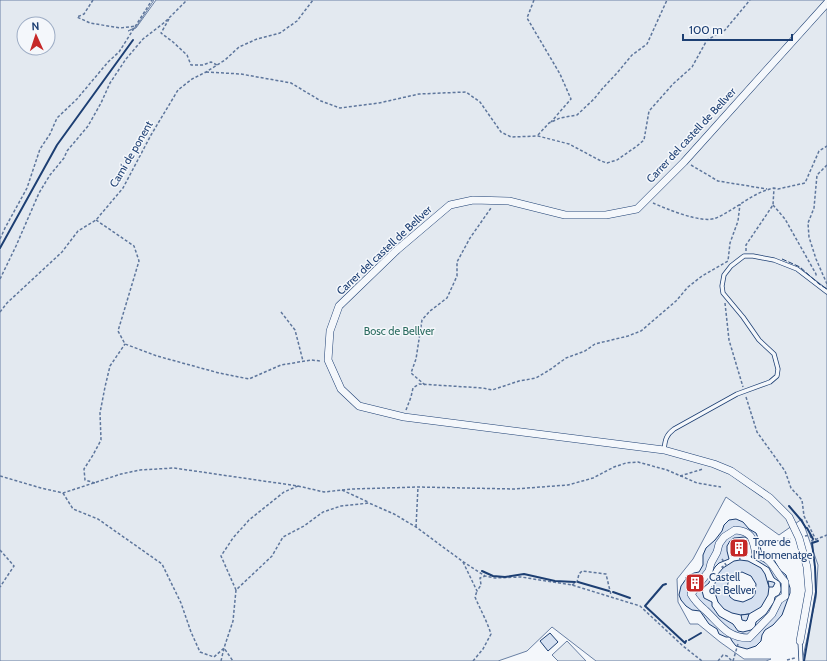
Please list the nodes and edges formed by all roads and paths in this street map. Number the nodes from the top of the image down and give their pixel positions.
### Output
1 (93, 0) edge
2 (152, 0) edge
3 (187, 0) edge
4 (313, 0) edge
5 (534, 0) edge
6 (667, 0) edge
7 (750, 0) edge
8 (827, 3) edge
9 (170, 17) junction
10 (136, 26) junction
11 (217, 65) junction
12 (206, 72) junction
13 (550, 123) junction
14 (538, 136) junction
15 (827, 146) edge
16 (684, 162) junction
17 (827, 165) edge
18 (774, 188) junction
19 (767, 189) junction
20 (646, 200) junction
21 (740, 204) junction
22 (773, 205) junction
23 (497, 206) dead end
24 (96, 220) junction
25 (0, 239) edge
26 (744, 256) junction
27 (816, 277) dead end
28 (0, 279) edge
29 (826, 280) edge
30 (827, 284) edge
31 (827, 292) edge
32 (724, 293) junction
33 (0, 312) edge
34 (281, 312) dead end
35 (125, 344) junction
36 (303, 361) junction
37 (329, 363) junction
38 (425, 384) junction
39 (744, 391) junction
40 (404, 417) junction
41 (664, 450) junction
42 (707, 467) dead end
43 (0, 476) edge
44 (680, 476) junction
45 (96, 483) junction
46 (298, 486) junction
47 (418, 487) junction
48 (721, 487) dead end
49 (340, 490) junction
50 (63, 493) junction
51 (369, 503) junction
52 (416, 527) junction
53 (810, 535) dead end
54 (827, 535) edge
55 (790, 540) dead end
56 (816, 540) junction
57 (760, 544) junction
58 (0, 550) edge
59 (739, 553) dead end
60 (740, 560) dead end
61 (723, 561) dead end
62 (464, 562) junction
63 (723, 568) dead end
64 (485, 576) junction
65 (572, 584) junction
66 (0, 587) edge
67 (236, 590) junction
68 (477, 591) junction
69 (611, 596) junction
70 (800, 641) joint
71 (738, 644) dead end
72 (224, 648) junction
73 (221, 661) edge
74 (233, 661) edge
75 (473, 661) edge
76 (702, 661) edge
77 (718, 661) edge
78 (732, 661) edge
79 (802, 661) edge

1 - 10 path
2 - 10 path
3 - 9 path
4 - 11 path, Camí de ponent
5 - 13 path
6 - 13 path
7 - 14 path
8 - 16 street, Carrer del castell de Bellver
9 - 11 path
9 - 28 path
10 - 25 path
11 - 12 path, Camí de ponent
12 - 14 path
12 - 24 path, Camí de ponent
13 - 14 path
15 - 18 path
16 - 19 path
16 - 20 street, Carrer del castell de Bellver
17 - 29 path
18 - 19 path
18 - 22 path
19 - 21 path
20 - 21 path
20 - 37 street, Carrer del castell de Bellver
21 - 38 path
22 - 26 path
22 - 27 path
23 - 38 path
24 - 33 path, Camí de ponent
24 - 35 path
26 - 31 lane
26 - 32 lane
29 - 30 path
32 - 39 path
32 - 39 lane
34 - 36 path
35 - 36 path
35 - 45 path
36 - 37 path
37 - 40 street, Carrer del castell de Bellver
38 - 40 path
39 - 41 lane
39 - 56 path
40 - 41 street, Carrer del castell de Bellver
41 - 70 street, Carrer del castell de Bellver
42 - 44 path
43 - 50 path
44 - 47 path
44 - 48 path
45 - 46 path
45 - 50 path
46 - 49 path
46 - 67 path
47 - 49 path
47 - 52 path
49 - 51 path
50 - 72 path
51 - 52 path
51 - 67 path
52 - 62 path
53 - 56 path
54 - 56 path
55 - 57 path
57 - 57 street
58 - 66 path
59 - 60 path
61 - 63 path
62 - 64 path
62 - 68 path
64 - 65 path
64 - 68 path
65 - 69 path
65 - 69 path
67 - 72 path
68 - 75 path
69 - 76 path
70 - 79 lane
71 - 78 path
72 - 73 path
72 - 74 path
77 - 78 path

